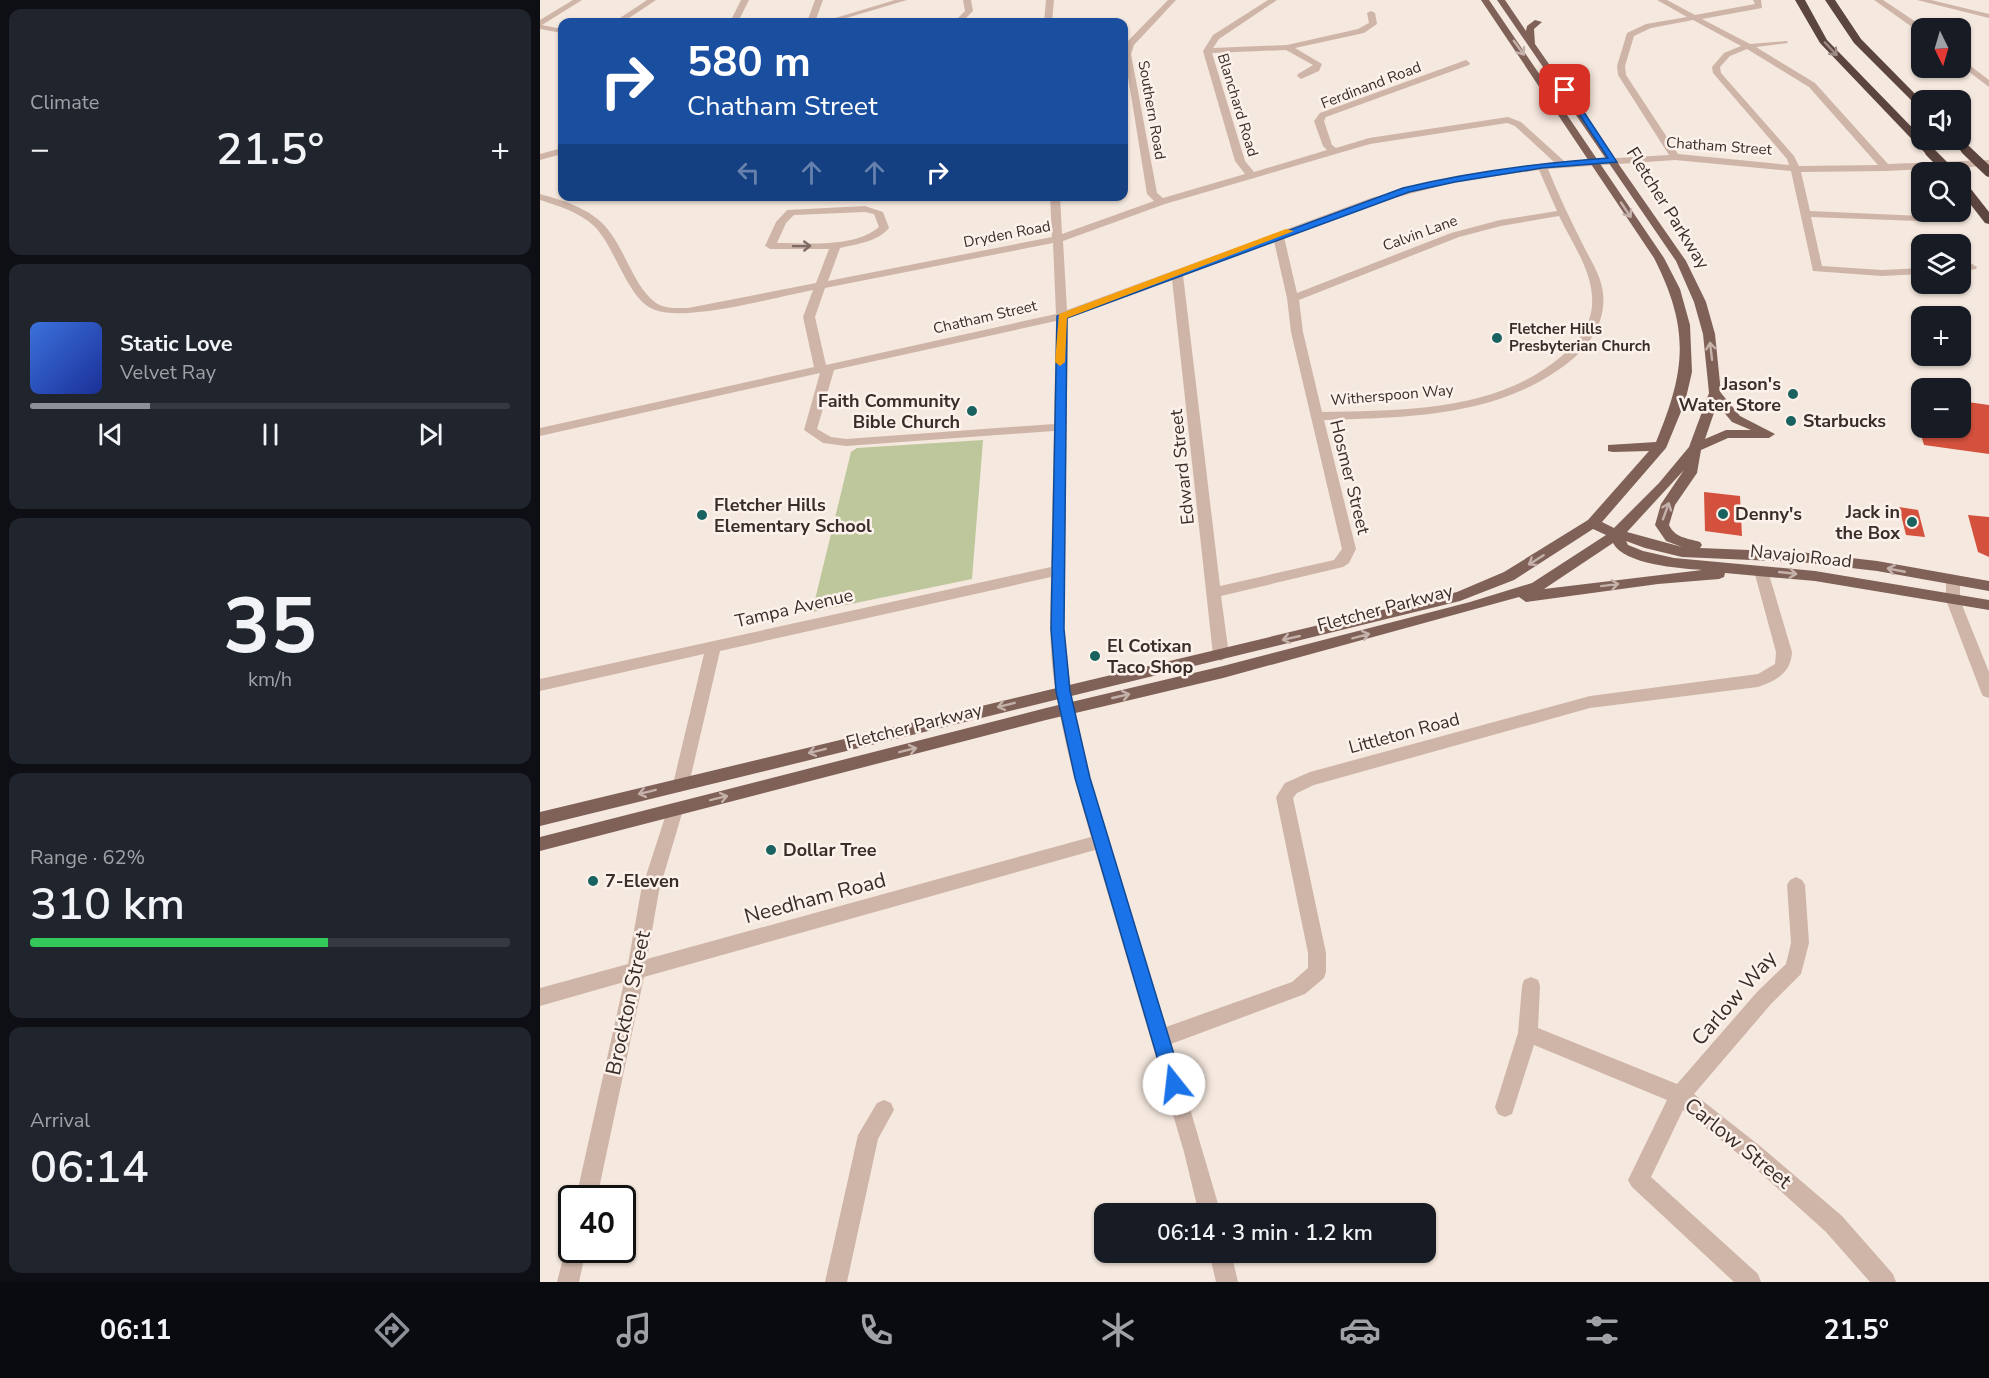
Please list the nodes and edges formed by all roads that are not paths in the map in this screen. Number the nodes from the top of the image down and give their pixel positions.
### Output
1 (578, 0) edge
2 (652, 0) edge
3 (746, 0) edge
4 (819, 0) edge
5 (903, 0) edge
6 (967, 0) edge
7 (1050, 0) edge
8 (1169, 0) edge
9 (1273, 0) edge
10 (1485, 0) edge
11 (1502, 0) edge
12 (1660, 0) edge
13 (1800, 0) edge
14 (1830, 0) edge
15 (1878, 0) edge
16 (1921, 0) edge
17 (1934, 1) edge
18 (1758, 3) edge
19 (1371, 13) dead end
20 (1989, 15) edge
21 (624, 18) edge
22 (736, 18) edge
23 (812, 18) edge
24 (840, 18) edge
25 (962, 18) edge
26 (1048, 18) edge
27 (1692, 18) junction
28 (1538, 22) dead end
29 (1911, 22) edge
30 (540, 23) edge
31 (540, 27) edge
32 (558, 30) edge
33 (1532, 43) junction
34 (1784, 43) dead end
35 (1287, 47) junction
36 (1750, 48) junction
37 (1207, 51) junction
38 (1128, 53) edge
39 (1128, 63) edge
40 (1466, 63) dead end
41 (1971, 69) edge
42 (1302, 76) dead end
43 (1989, 84) edge
44 (1911, 97) edge
45 (1966, 150) edge
46 (1334, 151) junction
47 (558, 152) edge
48 (540, 157) edge
49 (1675, 158) junction
50 (1614, 160) junction
51 (1593, 162) junction
52 (1940, 162) edge
53 (1989, 163) edge
54 (1562, 164) junction
55 (1542, 166) junction
56 (1794, 168) junction
57 (1886, 168) junction
58 (1989, 172) edge
59 (1252, 175) junction
60 (1971, 193) edge
61 (1971, 196) edge
62 (540, 197) edge
63 (1055, 201) edge
64 (1161, 202) junction
65 (1989, 212) edge
66 (1562, 213) junction
67 (1804, 214) junction
68 (1911, 218) edge
69 (1989, 220) edge
70 (1278, 236) junction
71 (1058, 239) junction
72 (835, 246) junction
73 (1911, 272) edge
74 (1177, 274) junction
75 (821, 286) junction
76 (1293, 298) junction
77 (1062, 316) junction
78 (825, 369) junction
79 (1715, 393) junction
80 (1317, 416) junction
81 (1059, 427) junction
82 (540, 432) edge
83 (1661, 445) junction
84 (1613, 448) dead end
85 (1695, 448) junction
86 (1593, 523) junction
87 (1616, 536) junction
88 (1761, 562) junction
89 (1057, 571) junction
90 (1953, 581) junction
91 (1989, 586) edge
92 (1215, 592) junction
93 (1953, 600) junction
94 (1989, 605) edge
95 (1470, 607) junction
96 (714, 646) junction
97 (1221, 655) junction
98 (1177, 683) junction
99 (540, 684) edge
100 (1063, 691) junction
101 (1989, 692) edge
102 (1066, 710) junction
103 (724, 774) junction
104 (681, 784) junction
105 (675, 810) junction
106 (540, 819) edge
107 (622, 823) junction
108 (1102, 841) junction
109 (540, 844) edge
110 (1796, 885) dead end
111 (636, 969) junction
112 (1531, 986) dead end
113 (540, 997) edge
114 (1528, 1033) junction
115 (1161, 1038) junction
116 (1680, 1095) junction
117 (1504, 1107) dead end
118 (884, 1110) dead end
119 (589, 1185) edge
120 (1207, 1203) edge
121 (572, 1263) edge
122 (1223, 1263) edge
123 (568, 1282) edge
124 (836, 1282) edge
125 (1227, 1282) edge
126 (1750, 1282) edge
127 (1885, 1282) edge

1 - 30 street
2 - 21 street
3 - 22 street
4 - 23 street
5 - 24 street
6 - 25 street
7 - 26 street
8 - 38 street, Southern Road
9 - 37 street, Blanchard Road
10 -> 51 main road, Fletcher Parkway
11 - 33 main road, Fletcher Parkway
12 - 27 street
13 -> 52 highway, bridge
14 - 44 highway
15 - 29 street
16 - 17 street
17 - 20 street
18 - 27 street
19 - 35 street
27 - 36 street
27 - 49 street
28 - 33 main road
31 - 32 street
33 - 50 main road, Fletcher Parkway
34 - 36 street
35 - 37 street
35 - 42 street
36 - 56 street
36 - 57 street
37 - 59 street, Blanchard Road
39 - 64 street, Southern Road
40 - 46 street, Ferdinand Road
41 - 43 street
45 - 58 highway, bridge
46 - 54 street, Dryden Road
46 - 59 street, Dryden Road
47 - 48 street
49 - 50 street, Chatham Street
49 - 56 street, Chatham Street
50 - 51 street, Chatham Street
79 -> 50 main road, Fletcher Parkway
51 - 54 street, Chatham Street
51 -> 83 main road, Fletcher Parkway
53 - 57 street, Chatham Street
54 - 55 street, Chatham Street
55 - 66 street, Witherspoon Way
55 - 70 street, Chatham Street
56 - 57 street, Chatham Street
56 - 67 street
59 - 64 street, Dryden Road
60 - 65 highway
61 - 69 highway
62 - 75 street, Dryden Road
63 - 71 street
64 - 71 street, Dryden Road
66 - 76 street, Calvin Lane
66 - 80 street, Witherspoon Way
67 - 68 street
67 - 73 street
70 - 74 street, Chatham Street
70 - 76 street, Hosmer Street
71 - 75 street, Dryden Road
71 - 77 street
72 -> 72 street
72 - 75 street
74 - 77 street, Chatham Street
74 - 92 street, Edward Street
75 - 78 street
76 - 80 street, Hosmer Street
77 - 78 street, Chatham Street
77 - 81 street
78 - 81 street
78 - 82 street, Chatham Street
79 - 85 main road, Fletcher Parkway
79 - 85 main road
80 - 92 street, Hosmer Street
81 - 89 street
83 - 84 main road
83 - 86 main road, Fletcher Parkway
85 - 87 main road, Fletcher Parkway
88 -> 85 main road
86 - 87 main road, Navajo Road
86 -> 97 main road, Fletcher Parkway
87 - 88 main road, Navajo Road
87 - 95 main road, Fletcher Parkway
90 -> 88 main road, Navajo Road
88 -> 93 main road, Navajo Road
95 -> 88 main road
88 - 115 street, Littleton Road
89 - 96 street, Tampa Avenue
89 - 100 street
90 - 91 main road, Navajo Road
90 - 93 street
92 - 97 street, Edward Street
93 - 94 main road, Navajo Road
93 - 101 street
98 -> 95 main road, Fletcher Parkway
96 - 99 street, Tampa Avenue
96 - 104 street
97 - 98 main road
97 - 100 main road, Fletcher Parkway
102 -> 98 main road, Fletcher Parkway
100 - 102 street
100 -> 103 main road, Fletcher Parkway
105 -> 102 main road, Fletcher Parkway
102 - 108 street
103 - 104 main road, Fletcher Parkway
103 - 105 main road
104 -> 106 main road, Fletcher Parkway
104 - 107 main road
105 - 107 main road, Fletcher Parkway
105 - 111 street, Brockton Street
107 - 109 main road, Fletcher Parkway
108 - 111 street, Needham Road
108 - 115 street
110 - 116 street, Carlow Way
111 - 113 street, Needham Road
111 - 119 street, Brockton Street
112 - 114 street
114 - 116 street, Carlow Street
114 - 117 street
115 - 120 street
116 - 126 street, Carlow Way
116 - 127 street, Carlow Street
118 - 124 street
121 - 123 street
122 - 125 street

